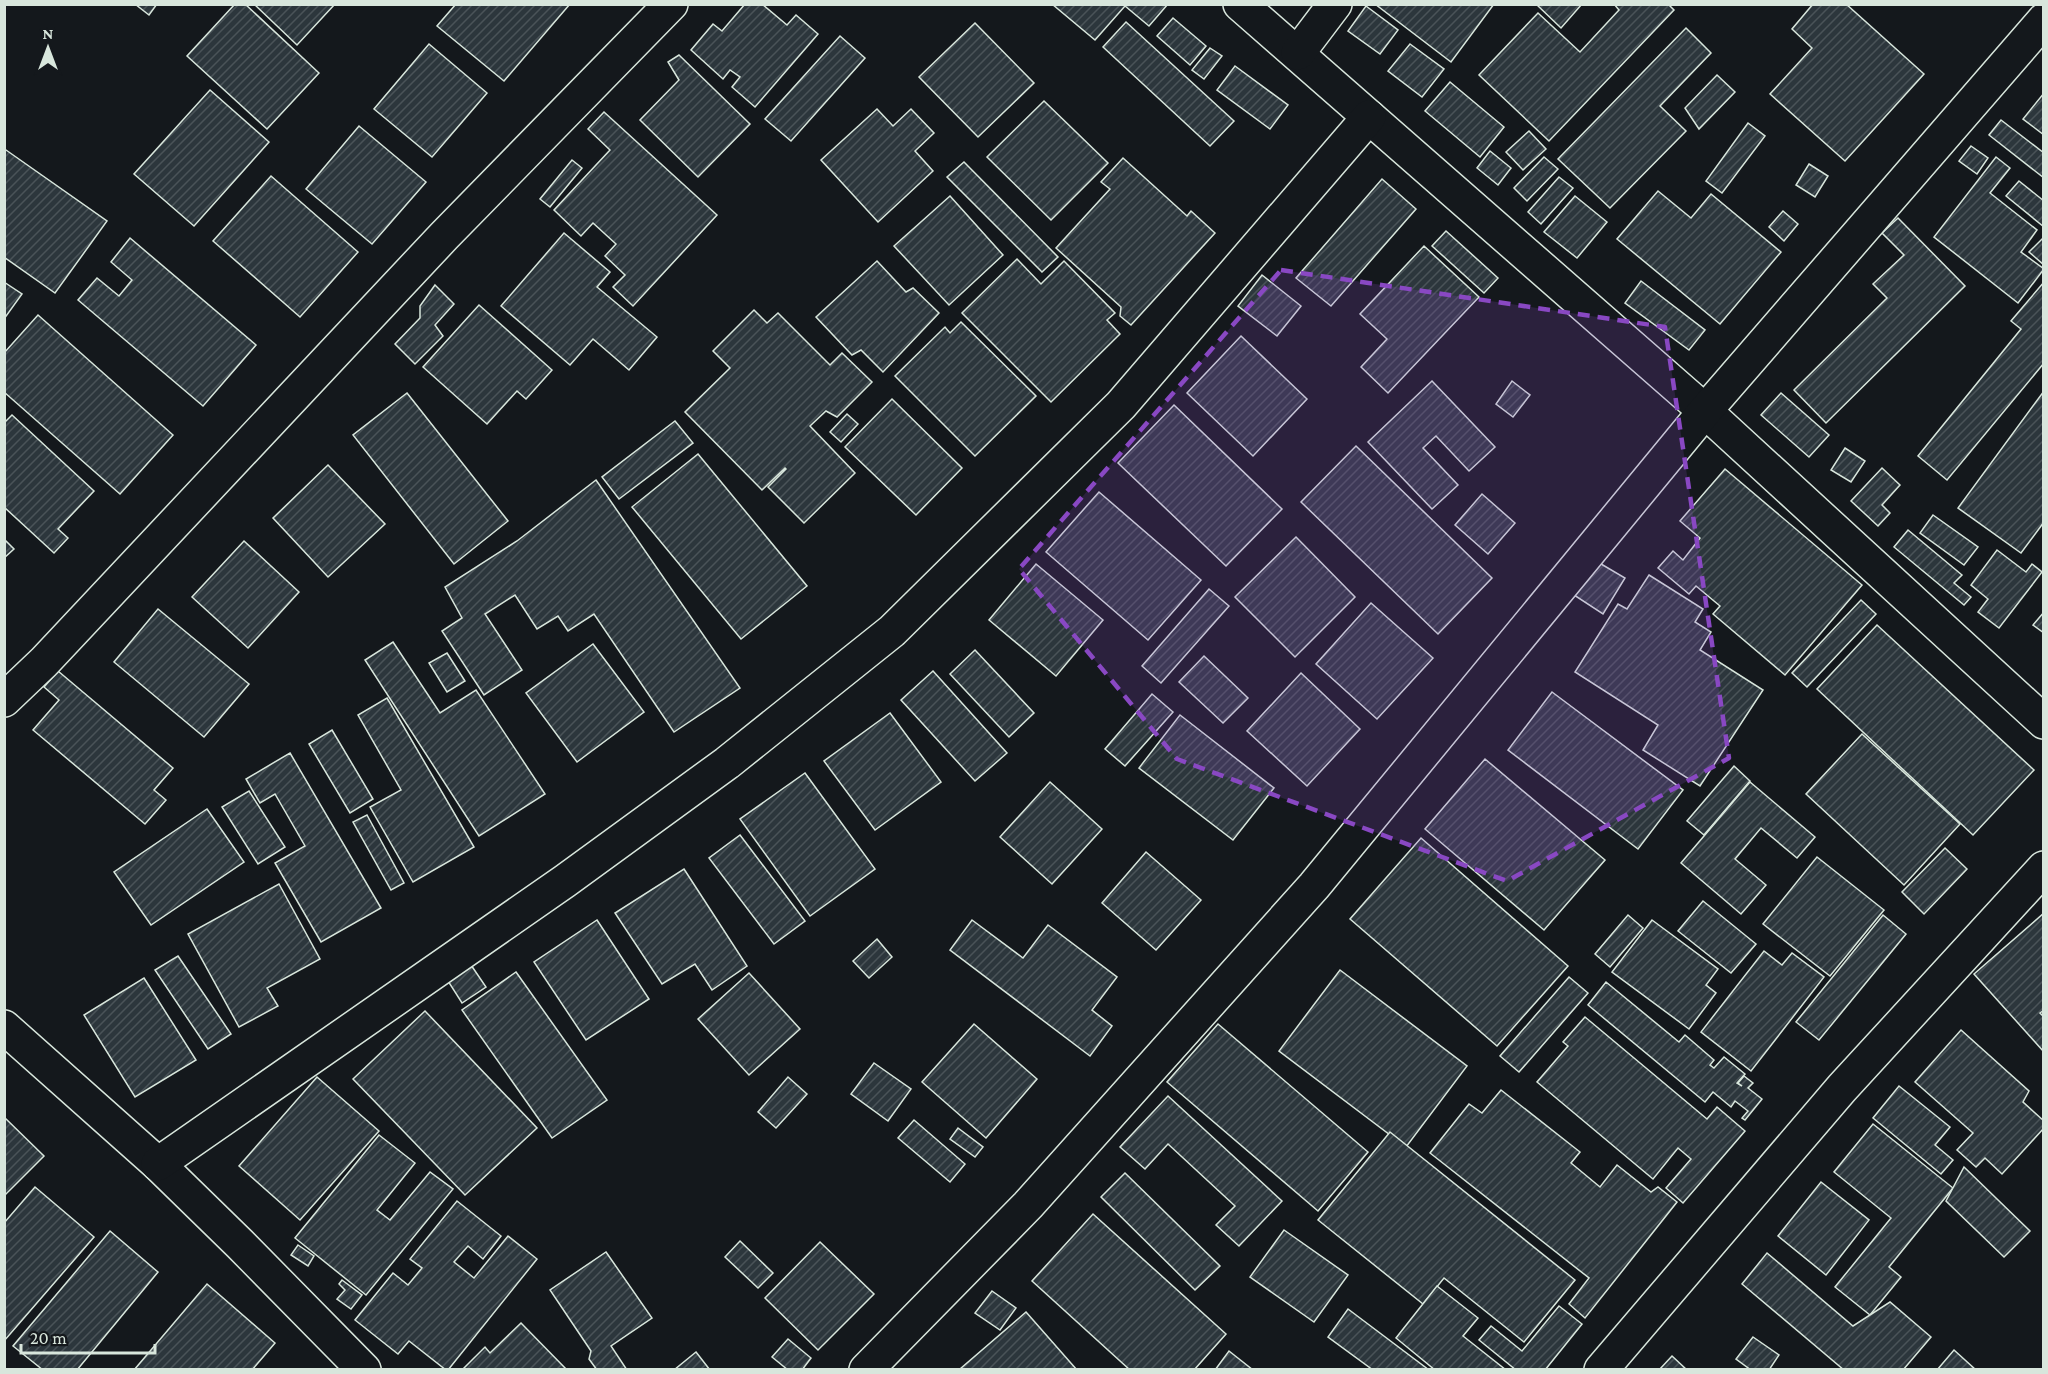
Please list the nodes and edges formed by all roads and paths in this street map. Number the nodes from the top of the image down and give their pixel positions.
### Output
1 (671, 4) edge
2 (1240, 4) edge
3 (1335, 4) edge
4 (2043, 20) edge
5 (1298, 53) junction
6 (1369, 117) junction
7 (1705, 411) junction
8 (4, 700) edge
9 (2043, 722) edge
10 (2043, 868) edge
11 (4, 1027) edge
12 (158, 1164) junction
13 (364, 1370) edge
14 (866, 1370) edge
15 (1601, 1370) edge

1 - 8 street
2 - 5 street
3 - 5 street
4 - 7 street
5 - 6 street
6 - 7 street
6 - 12 street
7 - 9 street
7 - 14 street
10 - 15 street
11 - 12 street
12 - 13 street

